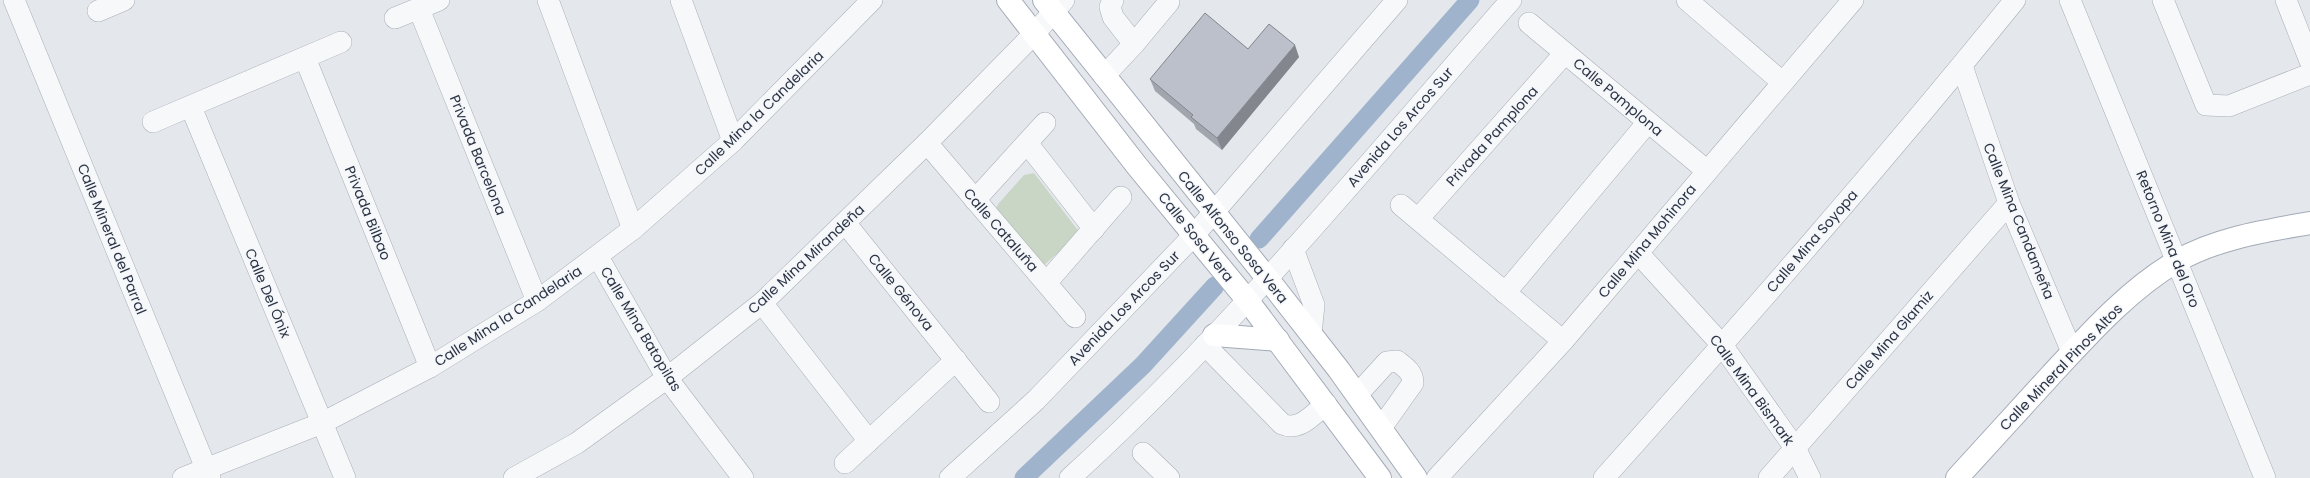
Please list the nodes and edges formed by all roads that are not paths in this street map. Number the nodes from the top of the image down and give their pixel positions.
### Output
1 (14, 0) edge
2 (124, 0) edge
3 (439, 0) edge
4 (548, 0) edge
5 (681, 0) edge
6 (872, 0) edge
7 (1008, 0) edge
8 (1113, 0) edge
9 (1397, 0) edge
10 (1511, 0) edge
11 (1686, 0) edge
12 (1852, 0) edge
13 (2016, 0) edge
14 (2070, 0) edge
15 (2163, 0) edge
16 (2286, 0) edge
17 (1169, 2) dead end
18 (1054, 4) edge
19 (419, 9) junction
20 (98, 11) dead end
21 (396, 18) dead end
22 (1530, 23) dead end
23 (1034, 34) junction
24 (340, 42) dead end
25 (1134, 44) junction
26 (1565, 53) junction
27 (305, 58) junction
28 (2310, 61) edge
29 (1962, 66) junction
30 (2310, 74) edge
31 (1104, 76) junction
32 (1782, 82) junction
33 (191, 107) junction
34 (153, 122) dead end
35 (1648, 122) junction
36 (1045, 123) dead end
37 (733, 141) junction
38 (927, 143) junction
39 (1027, 143) junction
40 (1706, 170) junction
41 (1121, 197) dead end
42 (976, 200) junction
43 (2009, 203) junction
44 (1401, 205) dead end
45 (1214, 212) junction
46 (1418, 219) junction
47 (2310, 223) edge
48 (846, 224) junction
49 (1094, 229) junction
50 (633, 230) junction
51 (1195, 234) junction
52 (1293, 249) junction
53 (1638, 253) junction
54 (598, 257) junction
55 (2177, 261) junction
56 (1268, 278) junction
57 (1047, 282) junction
58 (1505, 293) junction
59 (537, 301) junction
60 (1248, 301) junction
61 (762, 303) junction
62 (1075, 317) dead end
63 (1311, 334) junction
64 (1210, 340) junction
65 (1278, 340) junction
66 (1563, 341) junction
67 (1722, 345) junction
68 (2072, 352) junction
69 (956, 360) junction
70 (430, 367) junction
71 (667, 378) junction
72 (1357, 395) junction
73 (989, 402) dead end
74 (1326, 404) junction
75 (322, 423) junction
76 (1381, 428) junction
77 (869, 441) junction
78 (1795, 448) junction
79 (1143, 453) dead end
80 (845, 463) dead end
81 (208, 473) edge
82 (183, 478) edge
83 (345, 478) edge
84 (514, 478) edge
85 (743, 478) edge
86 (950, 478) edge
87 (1070, 478) edge
88 (1169, 478) edge
89 (1380, 478) edge
90 (1416, 478) edge
91 (1437, 478) edge
92 (1604, 478) edge
93 (1769, 478) edge
94 (1810, 478) edge
95 (1957, 478) edge
96 (2265, 478) edge

1 - 81 street, Calle Mineral del Parral
2 - 20 street
3 - 19 street
4 - 50 street
5 - 37 street
6 - 37 street, Calle Mina la Candelaria
7 - 23 main road, Calle Sosa Vera
8 - 25 street
9 - 45 street, Avenida Los Arcos Sur
10 - 52 street, Avenida Los Arcos Sur
11 - 32 street
12 - 32 street, Calle Mina Mohinora
13 - 29 street, Calle Mina Soyopa
14 - 55 street, Retorno Mina del Oro
15 - 30 street
16 - 28 street
17 - 25 street
18 - 23 street, Calle Mina Mirandeña
18 - 31 main road, Calle Alfonso Sosa Vera
19 - 21 street
19 - 59 street, Privada Barcelona
22 - 26 street, Calle Pamplona
23 - 38 street, Calle Mina Mirandeña
23 - 51 main road, Calle Sosa Vera
24 - 27 street
25 - 31 street
26 - 35 street, Calle Pamplona
26 - 46 street, Privada Pamplona
27 - 33 street
27 - 70 street, Privada Bilbao
29 - 43 street, Calle Mina Candameña
29 - 67 street, Calle Mina Soyopa
31 - 45 main road, Calle Alfonso Sosa Vera
32 - 40 street, Calle Mina Mohinora
33 - 34 street
33 - 75 street, Calle Del Ónix
35 - 40 street, Calle Pamplona
35 - 58 street
36 - 39 street
37 - 50 street, Calle Mina la Candelaria
38 - 42 street, Calle Cataluña
38 - 48 street, Calle Mina Mirandeña
39 - 42 street
39 - 49 street
40 - 53 street, Calle Mina Mohinora
41 - 49 street
42 - 57 street, Calle Cataluña
43 - 68 street, Calle Mina Candameña
43 - 78 street, Calle Mina Glamiz
44 - 46 street
45 - 51 street, Avenida Los Arcos Sur
45 - 56 main road, Calle Alfonso Sosa Vera
46 - 58 street
47 - 55 main road, Calle Mineral Pinos Altos
48 - 61 street, Calle Mina Mirandeña
48 - 69 street, Calle Génova
49 - 57 street
50 - 54 street, Calle Mina la Candelaria
51 - 60 main road, Calle Sosa Vera
51 - 86 street, Avenida Los Arcos Sur
52 - 56 street, Avenida Los Arcos Sur
52 - 63 street
53 - 66 street, Calle Mina Mohinora
53 - 67 street, Calle Mina Bismark
54 - 59 street, Calle Mina la Candelaria
54 - 71 street, Calle Mina Batopilas
55 - 68 main road, Calle Mineral Pinos Altos
55 - 96 street, Retorno Mina del Oro
56 - 60 street, Avenida Los Arcos Sur
56 - 63 main road, Calle Alfonso Sosa Vera
57 - 62 street, Calle Cataluña
58 - 66 street
59 - 70 street, Calle Mina la Candelaria
60 - 64 street, Avenida Los Arcos Sur
60 - 65 main road, Calle Sosa Vera
61 - 71 street, Calle Mina Mirandeña
61 - 77 street
63 - 72 main road, Calle Alfonso Sosa Vera
64 - 65 main road
64 - 74 street
64 - 87 street, Avenida Los Arcos Sur
65 - 74 main road, Calle Sosa Vera
66 - 91 street, Calle Mina Mohinora
67 - 78 street, Calle Mina Bismark
67 - 92 street, Calle Mina Soyopa
68 - 95 main road, Calle Mineral Pinos Altos
69 - 73 street, Calle Génova
69 - 77 street
70 - 75 street, Calle Mina la Candelaria
71 - 84 street, Calle Mina Mirandeña
71 - 85 street, Calle Mina Batopilas
72 - 76 main road, Calle Alfonso Sosa Vera
72 - 76 street
74 - 89 main road, Calle Sosa Vera
75 - 81 street, Calle Mina la Candelaria
75 - 83 street, Calle Del Ónix
76 - 90 main road, Calle Alfonso Sosa Vera
77 - 80 street
78 - 93 street, Calle Mina Glamiz
78 - 94 street, Calle Mina Bismark
79 - 88 street
81 - 82 street, Calle Mina la Candelaria

